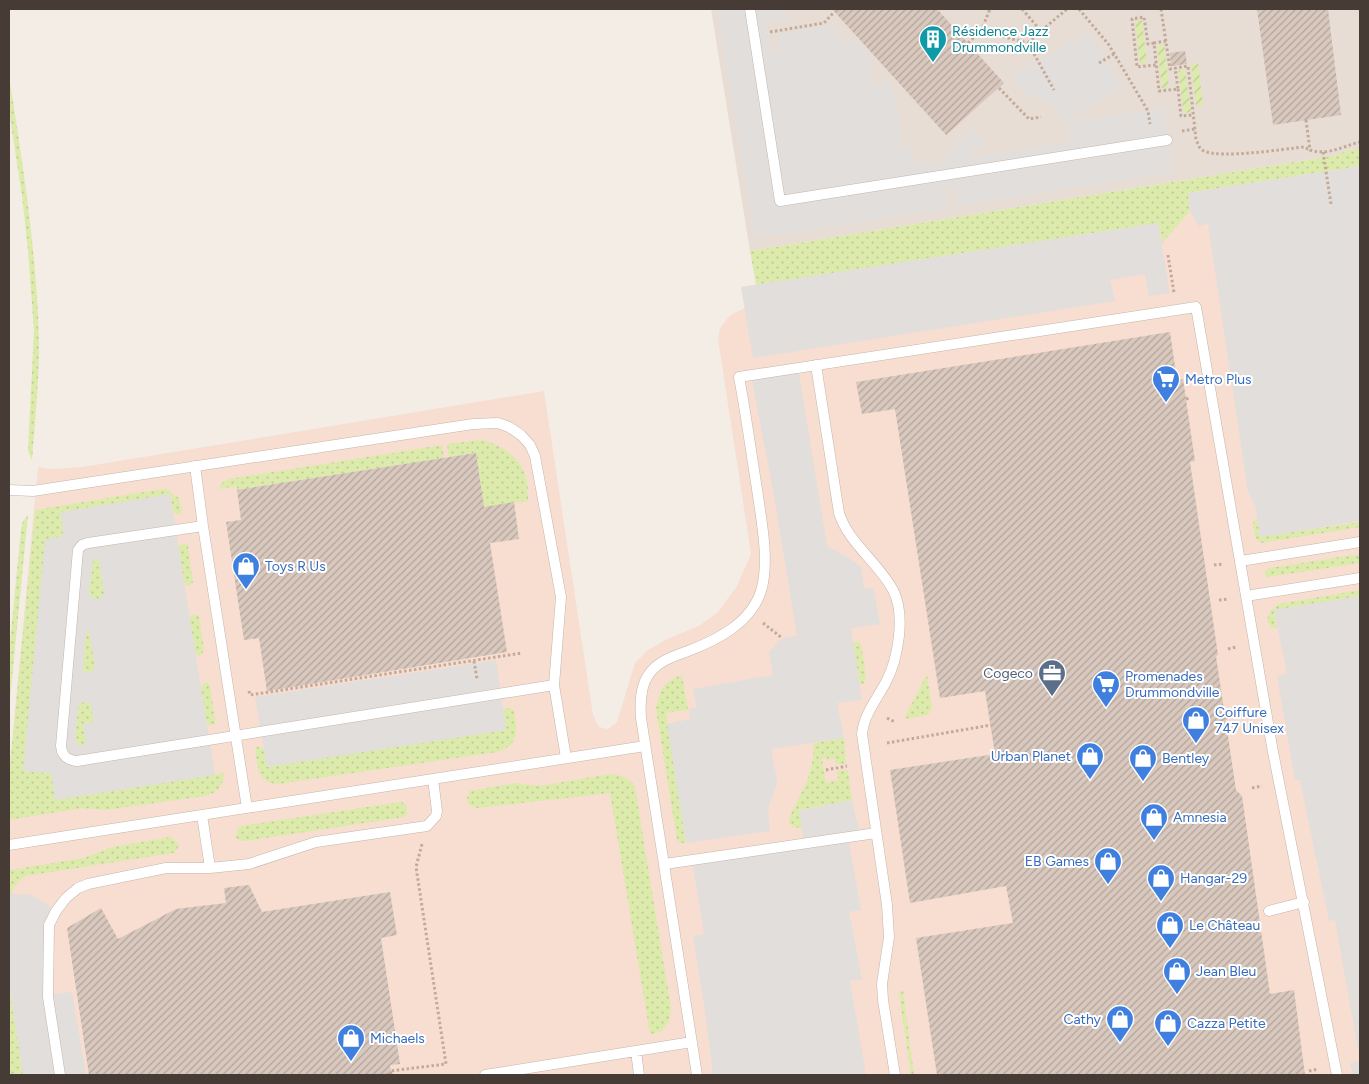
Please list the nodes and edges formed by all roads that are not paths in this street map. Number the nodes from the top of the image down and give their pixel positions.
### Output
1 (750, 9) edge
2 (1167, 140) dead end
3 (816, 365) junction
4 (195, 466) junction
5 (9, 490) edge
6 (203, 526) junction
7 (1360, 542) edge
8 (1240, 560) junction
9 (1360, 578) edge
10 (1246, 596) junction
11 (554, 686) junction
12 (236, 736) junction
13 (645, 746) junction
14 (566, 758) junction
15 (432, 779) junction
16 (248, 808) junction
17 (202, 815) junction
18 (876, 833) junction
19 (9, 845) edge
20 (665, 864) junction
21 (210, 868) junction
22 (1304, 902) junction
23 (1269, 911) dead end
24 (692, 1042) junction
25 (636, 1051) junction
26 (60, 1075) edge
27 (485, 1075) edge
28 (639, 1075) edge
29 (697, 1075) edge
30 (895, 1075) edge
31 (1337, 1075) edge

1 - 2 lane
3 - 8 lane
3 - 13 lane
3 - 18 lane
4 - 5 lane
4 - 6 lane
4 - 11 lane
6 - 12 lane
6 - 12 lane
7 - 8 lane
8 - 10 lane
9 - 10 lane
10 - 22 lane
11 - 12 lane
11 - 14 lane
12 - 16 lane
13 - 14 lane
13 - 20 lane
14 - 15 lane
15 - 16 lane
15 - 21 lane
16 - 17 lane
17 - 19 lane
17 - 21 lane
18 - 20 lane
18 - 30 lane
20 - 24 lane
21 - 26 lane
22 - 23 lane
22 - 31 lane
24 - 25 lane
24 - 29 lane
25 - 27 lane
25 - 28 lane

